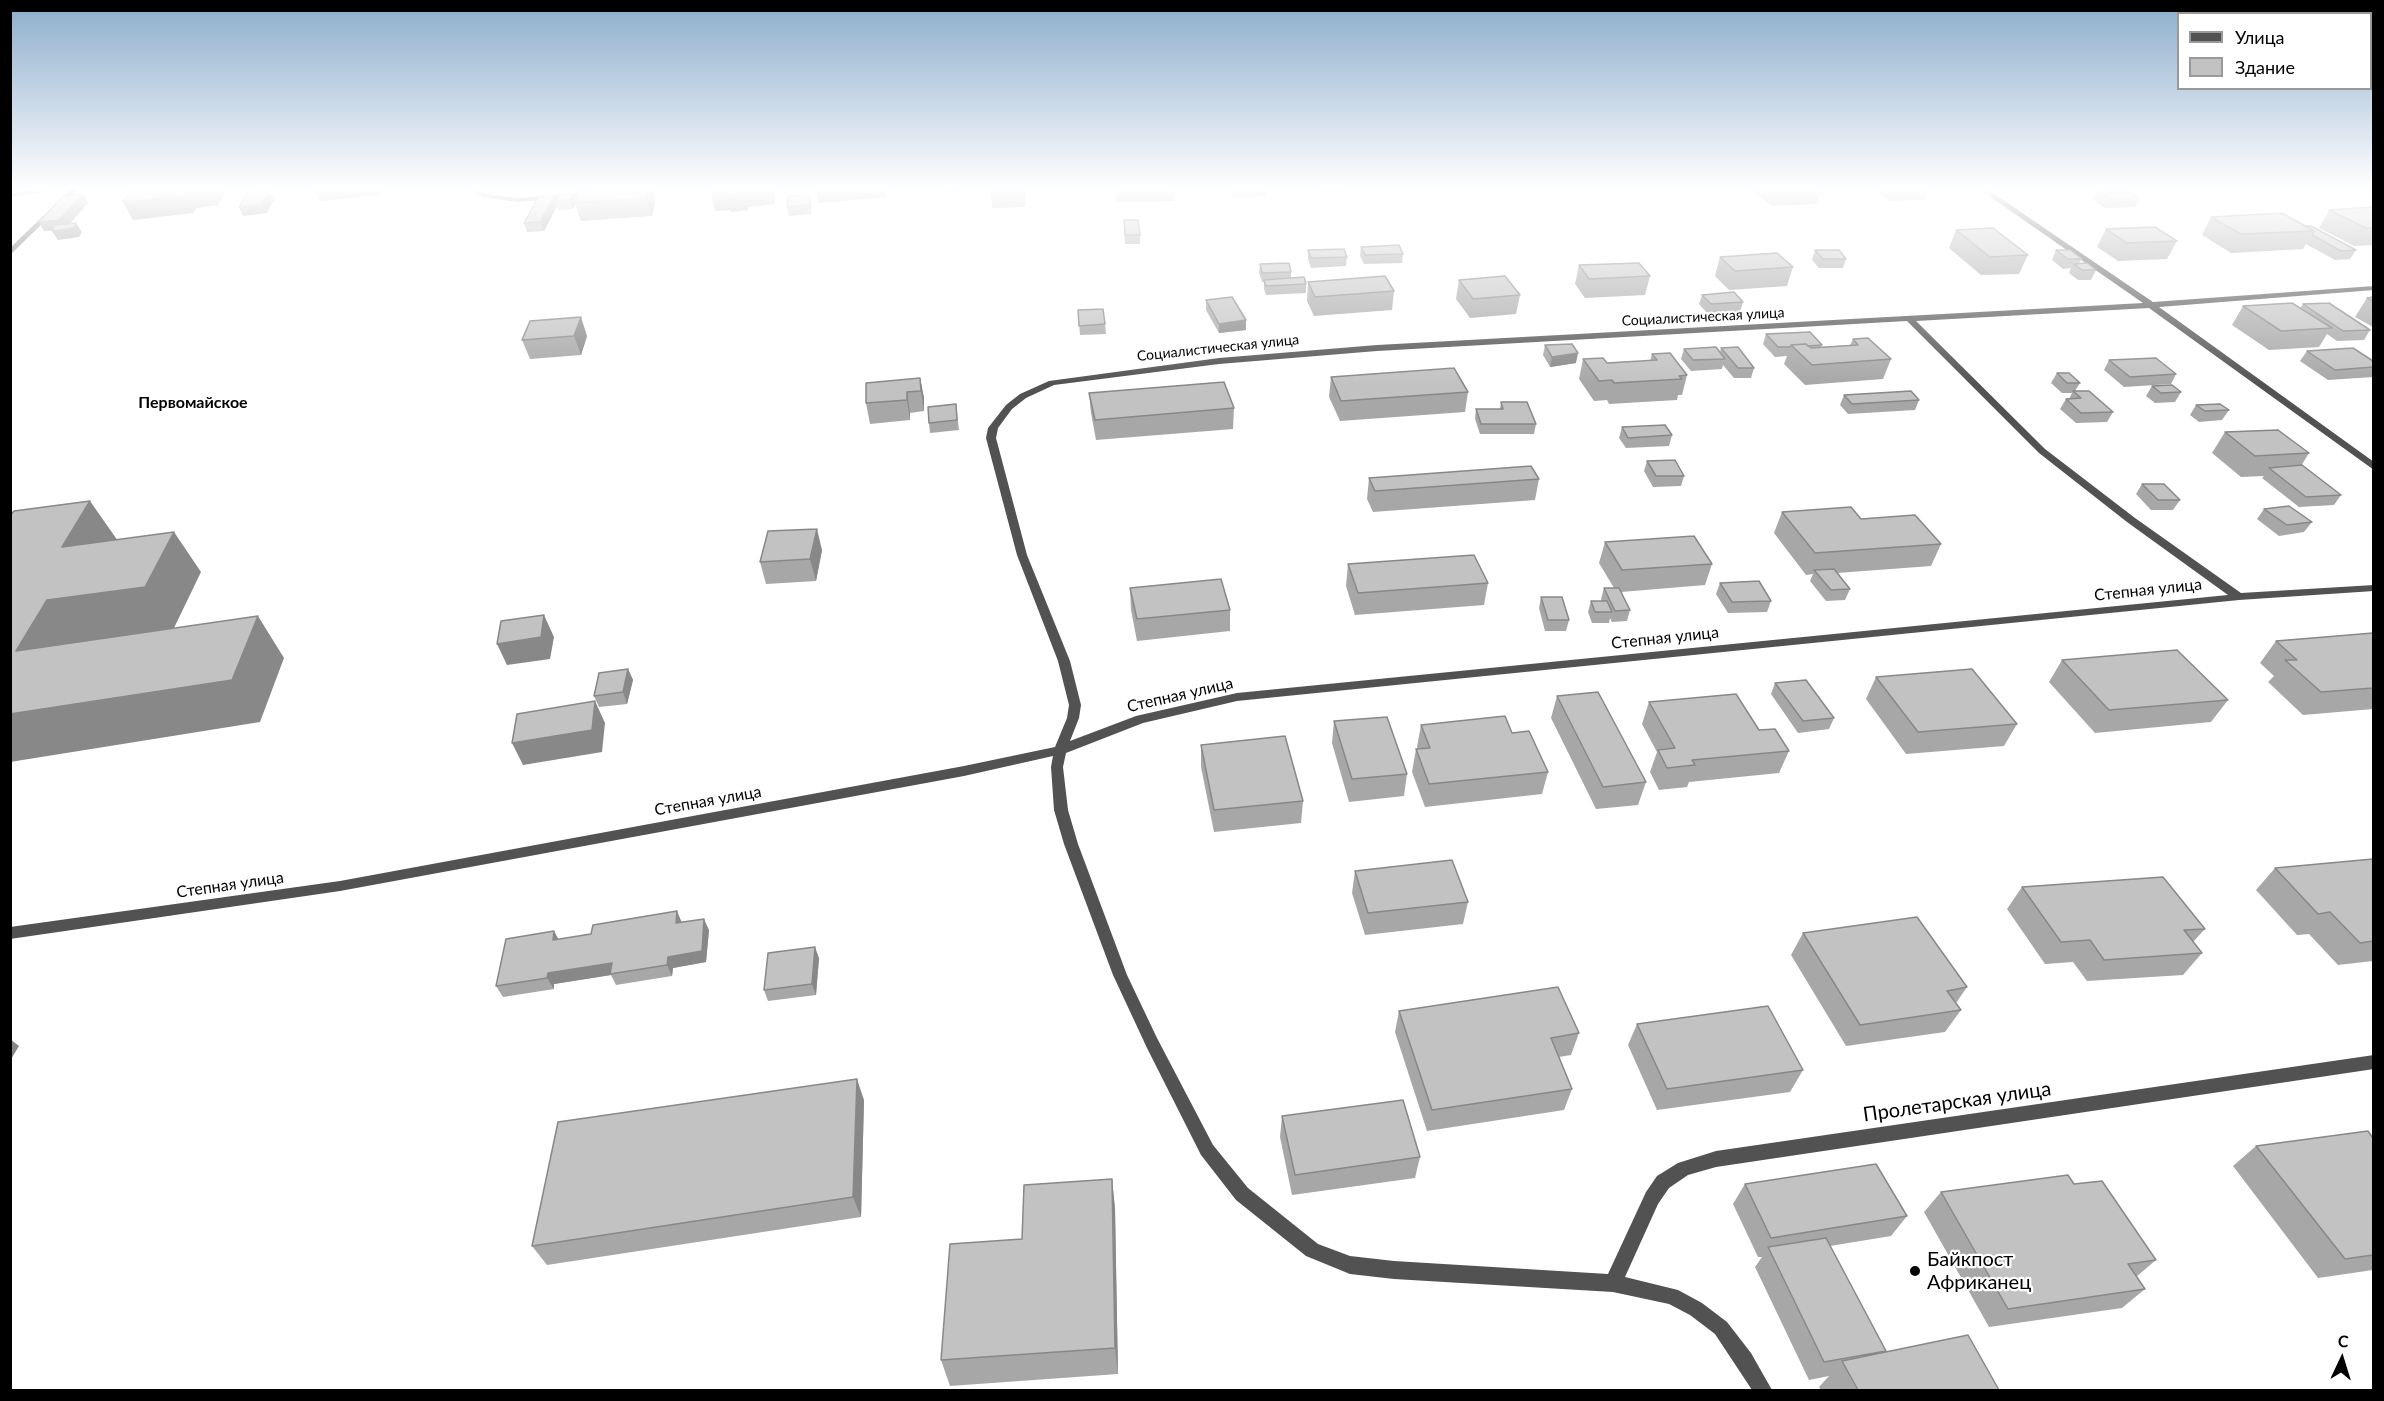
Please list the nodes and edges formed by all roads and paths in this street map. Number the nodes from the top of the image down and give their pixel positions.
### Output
1 (2077, 254) edge
2 (2373, 288) edge
3 (2151, 305) junction
4 (1909, 318) junction
5 (2373, 467) edge
6 (2373, 588) edge
7 (2239, 597) junction
8 (1060, 750) junction
9 (10, 933) edge
10 (2373, 1062) edge
11 (1613, 1283) junction
12 (1763, 1390) edge

1 - 3 street
2 - 3 street, Социалистическая улица
3 - 4 street, Социалистическая улица
3 - 5 street
4 - 7 street
4 - 8 street, Социалистическая улица
6 - 7 street, Степная улица
7 - 8 street, Степная улица
8 - 9 street, Степная улица
8 - 11 street, Социалистическая улица
10 - 11 street, Пролетарская улица
11 - 12 street, Социалистическая улица

